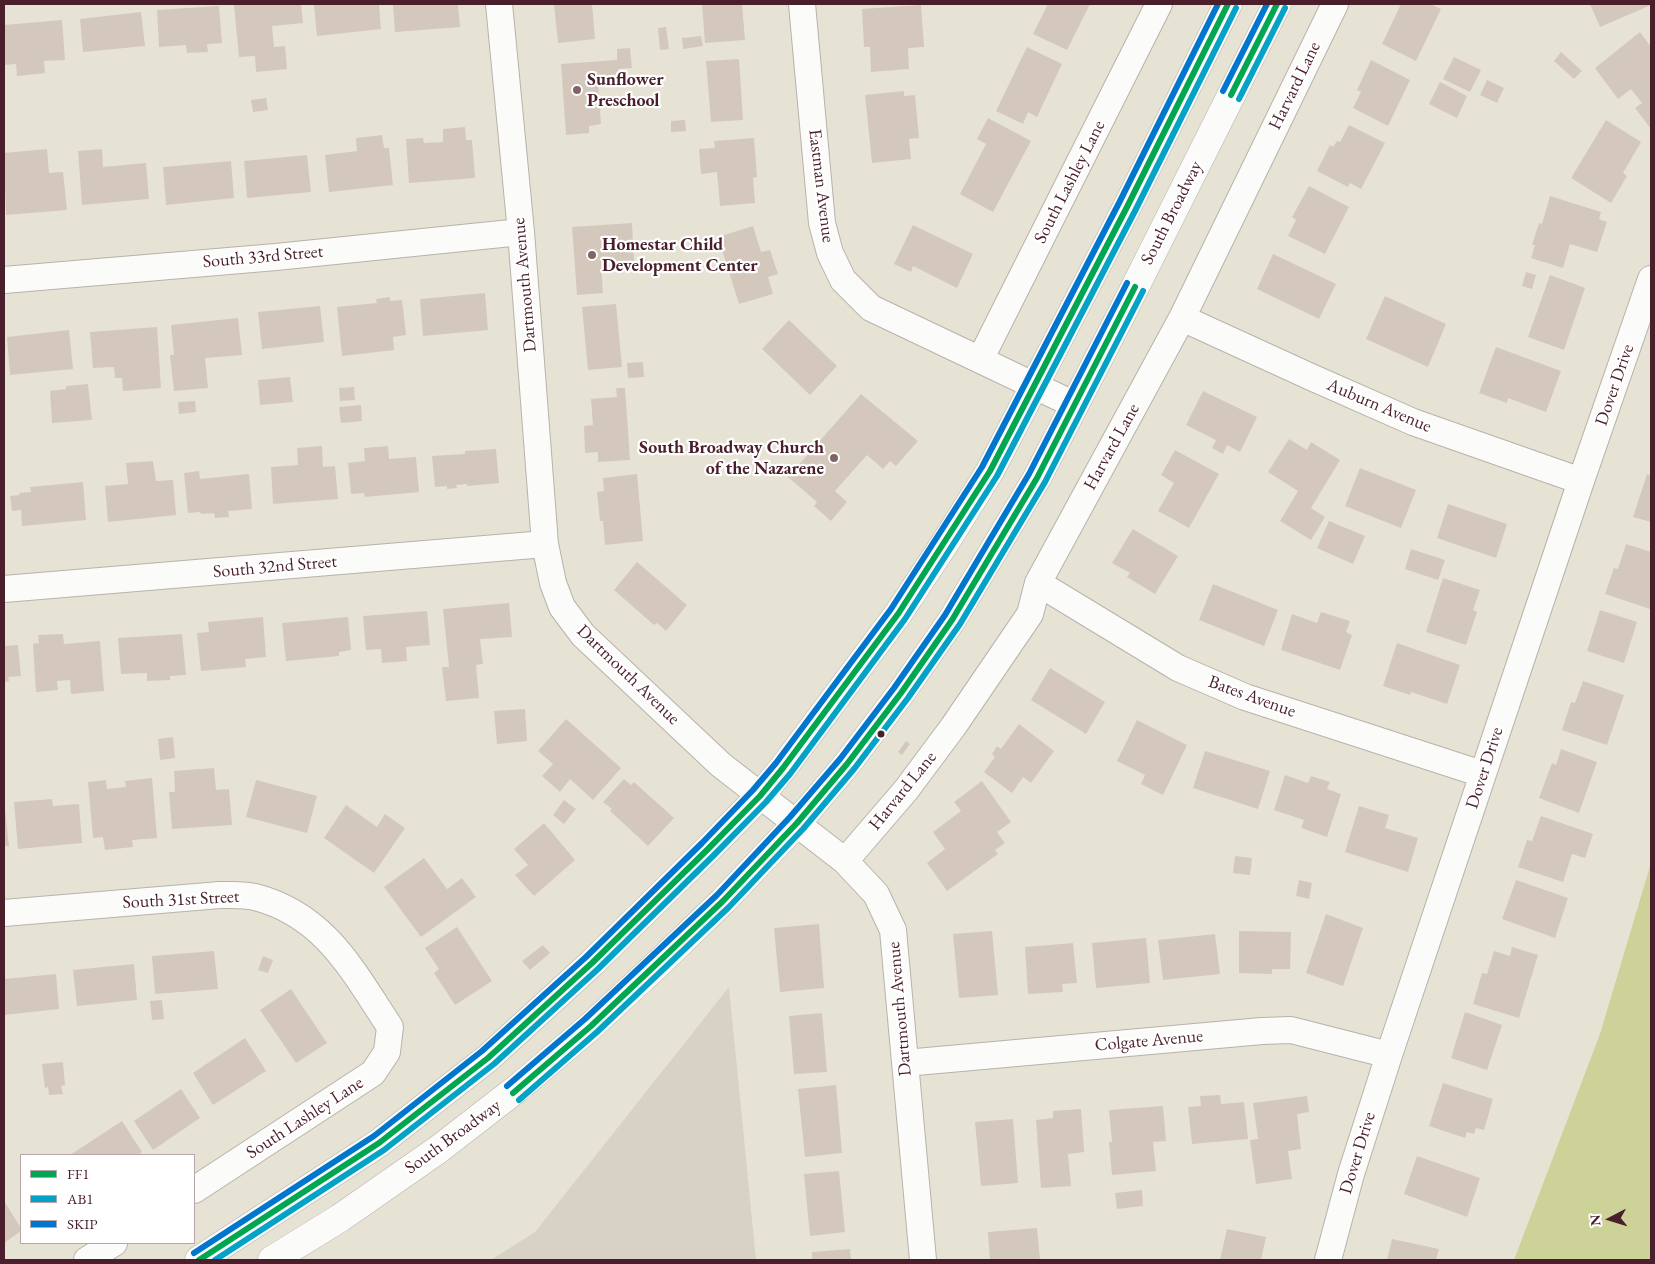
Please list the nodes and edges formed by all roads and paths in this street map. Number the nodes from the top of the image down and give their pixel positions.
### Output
1 (500, 4) edge
2 (802, 4) edge
3 (1159, 4) edge
4 (1228, 4) edge
5 (1277, 4) edge
6 (1335, 4) edge
7 (521, 232) junction
8 (4, 280) edge
9 (1651, 280) edge
10 (1182, 318) junction
11 (980, 360) junction
12 (1034, 385) junction
13 (1075, 405) junction
14 (1581, 482) junction
15 (545, 544) junction
16 (1038, 583) junction
17 (4, 590) edge
18 (1482, 774) junction
19 (760, 796) junction
20 (797, 823) junction
21 (844, 860) junction
22 (4, 913) edge
23 (390, 1027) joint
24 (1389, 1055) junction
25 (905, 1063) junction
26 (195, 1189) edge
27 (112, 1244) edge
28 (87, 1260) edge
29 (199, 1260) edge
30 (272, 1260) edge
31 (923, 1260) edge
32 (1328, 1260) edge

1 - 7 street, Dartmouth Avenue
2 - 11 street, Eastman Avenue
3 - 11 street, South Lashley Lane
4 - 12 main road
5 - 13 main road, South Broadway
6 - 10 street, Harvard Lane
7 - 8 street, South 33rd Street
7 - 15 street, Dartmouth Avenue
9 - 14 street, Dover Drive
10 - 14 street, Auburn Avenue
10 - 16 street, Harvard Lane
11 - 12 street, Eastman Avenue
12 - 13 street, Eastman Avenue
12 - 19 main road
13 - 20 main road, South Broadway
14 - 18 street, Dover Drive
15 - 17 street, South 32nd Street
15 - 19 street, Dartmouth Avenue
16 - 18 street, Bates Avenue
16 - 21 street, Harvard Lane
18 - 24 street, Dover Drive
19 - 20 street, Dartmouth Avenue
19 - 29 main road
20 - 21 street, Dartmouth Avenue
20 - 30 main road, South Broadway
21 - 25 street, Dartmouth Avenue
22 - 23 street, South 31st Street
23 - 26 street, South Lashley Lane
24 - 25 street, Colgate Avenue
24 - 32 street, Dover Drive
25 - 31 street, Dartmouth Avenue
27 - 28 street

